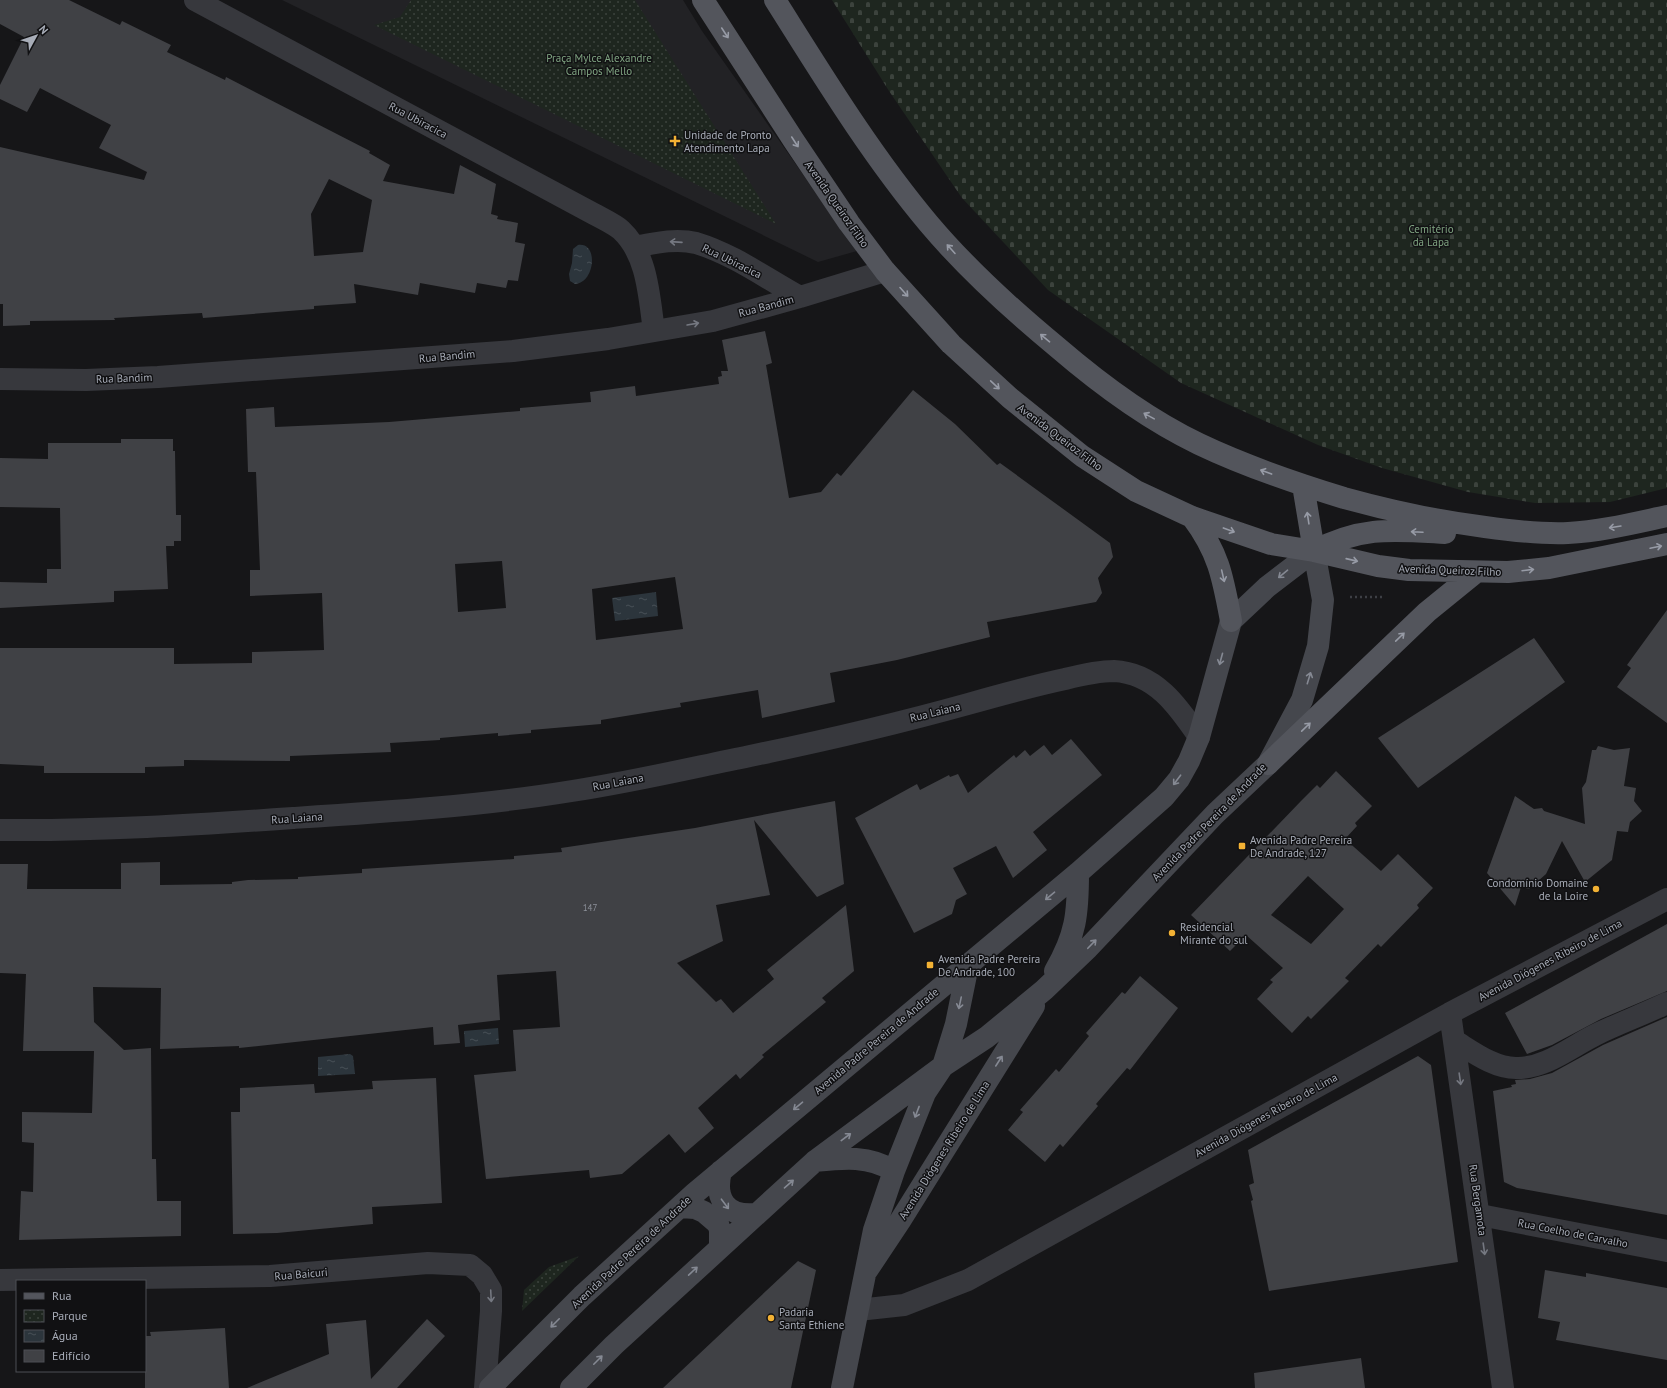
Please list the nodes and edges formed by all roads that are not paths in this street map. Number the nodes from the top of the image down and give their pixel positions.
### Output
1 (195, 0) edge
2 (703, 0) edge
3 (775, 0) edge
4 (635, 247) junction
5 (885, 271) junction
6 (800, 297) junction
7 (654, 331) junction
8 (0, 379) edge
9 (1303, 485) junction
10 (1667, 516) edge
11 (1192, 517) junction
12 (1568, 533) junction
13 (1667, 544) edge
14 (1314, 550) junction
15 (1475, 573) junction
16 (1231, 621) junction
17 (1199, 737) junction
18 (1268, 764) junction
19 (0, 830) edge
20 (1078, 873) junction
21 (1667, 899) edge
22 (968, 965) junction
23 (1044, 990) junction
24 (1667, 1004) edge
25 (1450, 1012) junction
26 (1455, 1041) junction
27 (943, 1066) junction
28 (815, 1161) junction
29 (721, 1171) junction
30 (894, 1172) junction
31 (680, 1207) junction
32 (756, 1214) junction
33 (1480, 1215) junction
34 (720, 1247) junction
35 (1667, 1251) edge
36 (866, 1272) junction
37 (0, 1280) edge
38 (858, 1310) junction
39 (485, 1388) edge
40 (490, 1388) edge
41 (571, 1388) edge
42 (842, 1388) edge
43 (1503, 1388) edge

1 - 4 street, Rua Ubiracica
2 -> 5 main road, Avenida Queiroz Filho
9 -> 3 main road
6 -> 4 street, Rua Ubiracica
4 - 7 street, Rua Ubiracica
5 - 6 street, Rua Bandim
5 -> 11 main road, Avenida Queiroz Filho
7 -> 6 street, Rua Bandim
7 - 8 street, Rua Bandim
9 - 12 main road
14 -> 9 main road
10 -> 12 main road
11 -> 14 main road, Avenida Queiroz Filho
11 -> 16 main road
12 -> 14 main road
15 -> 13 main road, Avenida Queiroz Filho
14 -> 15 main road, Avenida Queiroz Filho
14 -> 16 main road
18 -> 14 main road, Avenida Padre Pereira de Andrade
18 -> 15 main road
16 -> 17 main road, Avenida Padre Pereira de Andrade
17 - 19 street, Rua Laiana
17 -> 20 main road, Avenida Padre Pereira de Andrade
23 -> 18 main road, Avenida Padre Pereira de Andrade
20 -> 22 main road, Avenida Padre Pereira de Andrade
20 - 23 main road, Avenida Diógenes Ribeiro de Lima
21 - 25 street, Avenida Diógenes Ribeiro de Lima
22 -> 27 main road, Avenida Diógenes Ribeiro de Lima
22 -> 29 main road, Avenida Padre Pereira de Andrade
23 - 27 main road, Avenida Padre Pereira de Andrade
36 -> 23 main road, Avenida Diógenes Ribeiro de Lima
24 - 26 street
25 - 26 street, Rua Bergamota
25 - 38 street, Avenida Diógenes Ribeiro de Lima
26 -> 33 street, Rua Bergamota
28 -> 27 main road, Avenida Padre Pereira de Andrade
27 -> 30 main road, Avenida Diógenes Ribeiro de Lima
28 - 30 main road
32 -> 28 main road, Avenida Padre Pereira de Andrade
29 - 31 main road, Avenida Padre Pereira de Andrade
29 -> 32 main road
30 - 36 main road, Avenida Diógenes Ribeiro de Lima
31 - 34 main road
31 -> 40 main road, Avenida Padre Pereira de Andrade
32 - 34 main road, Avenida Padre Pereira de Andrade
33 - 35 street, Rua Coelho de Carvalho
33 -> 43 street, Rua Bergamota
41 -> 34 main road, Avenida Padre Pereira de Andrade
36 - 38 main road, Avenida Diógenes Ribeiro de Lima
37 -> 39 street, Rua Baicuri
38 - 42 main road, Avenida Diógenes Ribeiro de Lima

